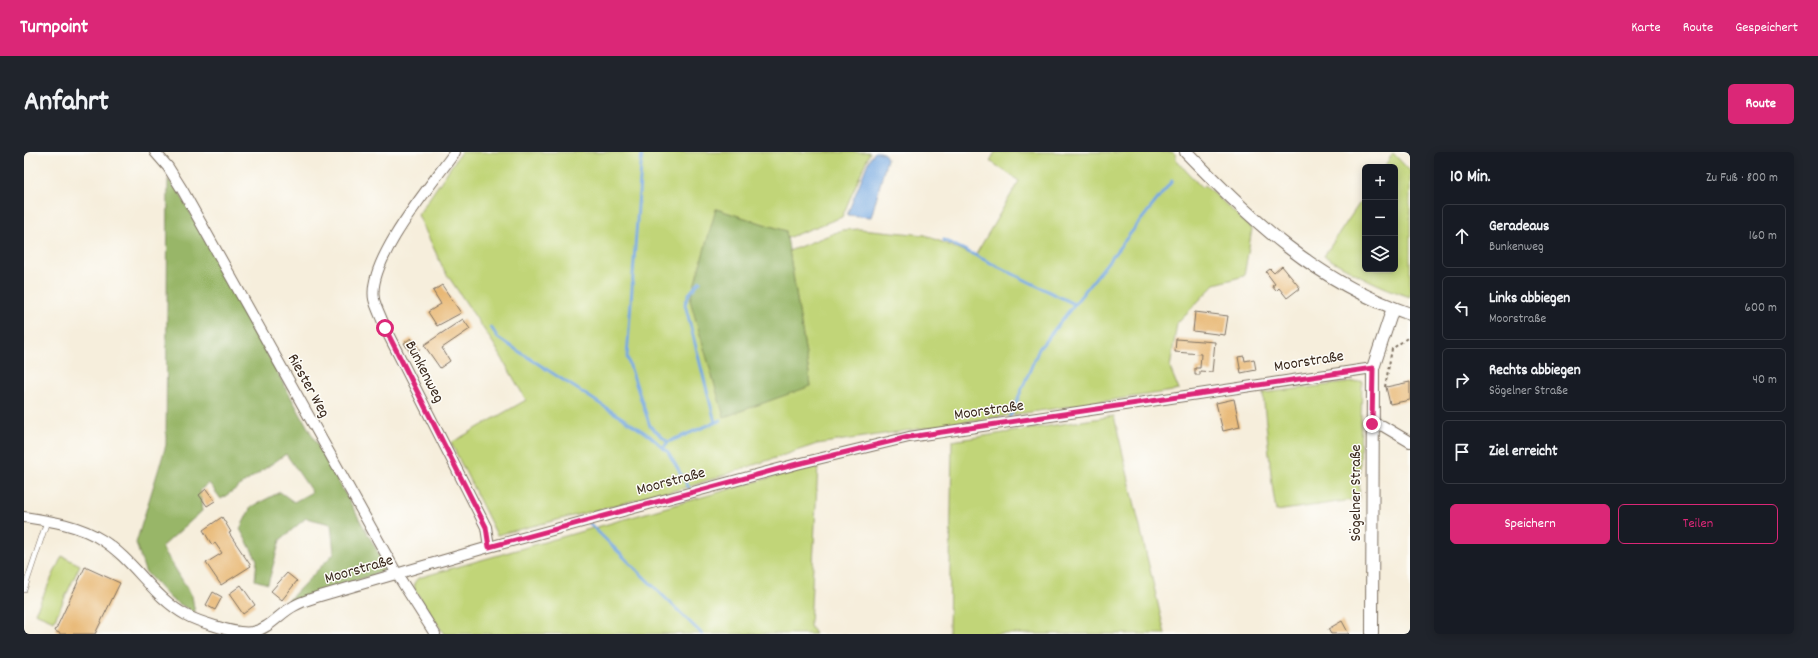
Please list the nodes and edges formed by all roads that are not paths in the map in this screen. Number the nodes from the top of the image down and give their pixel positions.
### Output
1 (155, 152) edge
2 (454, 152) edge
3 (1186, 152) edge
4 (1393, 308) junction
5 (1410, 314) edge
6 (1373, 368) junction
7 (1372, 424) junction
8 (1410, 442) edge
9 (24, 517) edge
10 (47, 521) junction
11 (489, 547) junction
12 (397, 574) junction
13 (24, 590) edge
14 (435, 634) edge
15 (1372, 634) edge

1 - 12 street, Riester Weg
2 - 11 street, Bunkenweg
3 - 4 street
4 - 5 street
4 - 6 street, Sögelner Straße
6 - 7 street, Sögelner Straße
6 - 11 street, Moorstraße
7 - 8 street
7 - 15 street, Sögelner Straße
9 - 10 street, Moorstraße
10 - 12 street, Moorstraße
10 - 13 lane
11 - 12 street, Moorstraße
12 - 14 street, Riester Weg

